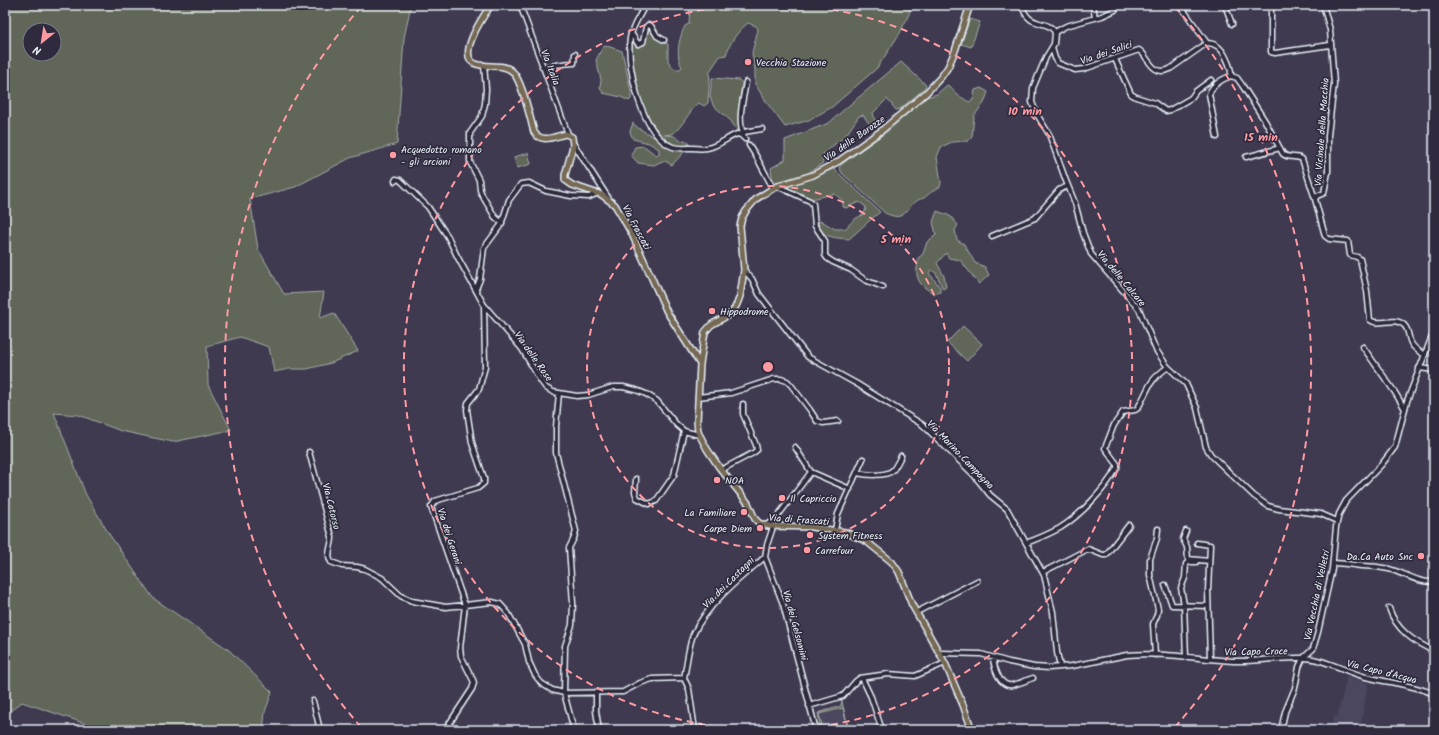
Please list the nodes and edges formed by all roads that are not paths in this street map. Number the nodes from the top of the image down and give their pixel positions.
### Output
1 (491, 5) edge
2 (520, 5) edge
3 (645, 5) edge
4 (970, 5) edge
5 (1022, 5) edge
6 (1093, 5) edge
7 (1180, 5) edge
8 (1225, 5) edge
9 (1323, 5) edge
10 (1271, 8) dead end
11 (1115, 10) dead end
12 (1095, 18) junction
13 (1232, 24) dead end
14 (1055, 32) junction
15 (631, 33) junction
16 (664, 40) dead end
17 (1208, 43) junction
18 (1330, 45) junction
19 (1052, 48) junction
20 (575, 54) dead end
21 (1115, 59) junction
22 (484, 65) junction
23 (542, 67) junction
24 (1231, 76) junction
25 (1211, 80) dead end
26 (746, 82) dead end
27 (762, 129) dead end
28 (568, 134) junction
29 (744, 137) junction
30 (1217, 137) dead end
31 (573, 142) junction
32 (749, 145) dead end
33 (1280, 148) junction
34 (1246, 157) dead end
35 (395, 181) dead end
36 (1068, 186) junction
37 (775, 187) junction
38 (598, 193) junction
39 (609, 199) junction
40 (1315, 199) junction
41 (502, 223) junction
42 (992, 236) dead end
43 (744, 270) junction
44 (883, 287) dead end
45 (476, 289) junction
46 (484, 305) junction
47 (1434, 331) edge
48 (1364, 347) dead end
49 (1425, 355) junction
50 (700, 364) junction
51 (1168, 367) junction
52 (1419, 368) junction
53 (1434, 370) edge
54 (559, 393) junction
55 (698, 397) junction
56 (743, 404) dead end
57 (1405, 409) junction
58 (838, 421) dead end
59 (684, 431) junction
60 (699, 434) junction
61 (795, 447) dead end
62 (309, 452) dead end
63 (901, 456) dead end
64 (863, 459) dead end
65 (721, 470) junction
66 (810, 472) junction
67 (857, 473) junction
68 (636, 479) dead end
69 (850, 489) junction
70 (779, 515) junction
71 (1337, 521) junction
72 (1129, 525) dead end
73 (772, 526) junction
74 (1158, 529) dead end
75 (835, 530) junction
76 (1186, 531) dead end
77 (1026, 543) junction
78 (1197, 544) dead end
79 (765, 557) junction
80 (1209, 561) junction
81 (1196, 562) dead end
82 (1333, 563) junction
83 (1042, 572) junction
84 (977, 581) dead end
85 (1434, 582) edge
86 (1165, 585) dead end
87 (465, 605) junction
88 (1184, 605) junction
89 (1208, 606) junction
90 (1389, 608) dead end
91 (916, 612) junction
92 (1313, 649) junction
93 (1434, 651) edge
94 (940, 653) junction
95 (1155, 654) junction
96 (1186, 657) junction
97 (993, 658) junction
98 (1303, 658) junction
99 (1210, 659) junction
100 (1312, 659) junction
101 (945, 663) junction
102 (1060, 667) junction
103 (684, 678) junction
104 (859, 678) junction
105 (1033, 678) dead end
106 (596, 692) junction
107 (564, 693) junction
108 (1434, 694) edge
109 (313, 701) dead end
110 (809, 706) junction
111 (320, 730) edge
112 (445, 730) edge
113 (574, 730) edge
114 (598, 730) edge
115 (695, 730) edge
116 (816, 730) edge
117 (882, 730) edge
118 (972, 730) edge
119 (1281, 730) edge

1 - 22 main road
2 - 23 street, Via Italia
3 - 15 street
4 - 37 main road, Via delle Barozze
5 - 14 street
6 - 12 street
7 - 17 street
8 - 13 street
9 - 18 street, Via Vicinale della Macchia
10 - 18 street
11 - 12 street
12 - 14 street
14 - 19 street, Via delle Calcare
15 - 16 street
15 - 29 street
17 - 21 street, Via dei Salici
17 - 24 street
18 - 40 street, Via Vicinale della Macchia
19 - 21 street, Via dei Salici
19 - 36 street, Via delle Calcare
20 - 23 street
21 - 25 street
22 - 28 main road
22 - 41 street
23 - 28 street, Via Italia
24 - 30 street
24 - 33 street
26 - 29 street
27 - 29 street
28 - 31 main road
31 - 38 main road, Via Frascati
31 - 39 street
32 - 37 street
33 - 34 street
33 - 40 street
35 - 45 street, Via delle Rose
36 - 42 street
36 - 51 street, Via delle Calcare
37 - 43 main road, Via delle Barozze
37 - 44 street
38 - 39 main road, Via Frascati
38 - 41 street
39 - 50 main road, Via Frascati
40 - 49 street, Via Vicinale della Macchia
41 - 45 street
43 - 50 main road, Via delle Barozze
43 - 77 street, Via Marino Campagna
45 - 46 street, Via delle Rose
46 - 54 street, Via delle Rose
46 - 87 street, Via dei Gerani
47 - 49 street, Via Vecchia di Velletri
48 - 57 street
49 - 52 street, Via Vecchia di Velletri
50 - 55 main road, Via di Frascati
51 - 71 street, Via delle Calcare
51 - 77 street
52 - 53 street
52 - 57 street, Via Vecchia di Velletri
54 - 59 street, Via delle Rose
54 - 107 street
55 - 58 street
55 - 60 main road, Via di Frascati
56 - 65 street
57 - 71 street, Via Vecchia di Velletri
59 - 60 street
59 - 68 street
60 - 65 main road, Via di Frascati
61 - 66 street
62 - 87 street, Via Catorso
63 - 67 street
64 - 67 street
65 - 73 main road, Via di Frascati
66 - 69 street
66 - 70 street
67 - 69 street
69 - 75 street
70 - 73 street
70 - 73 street
71 - 82 street, Via Vecchia di Velletri
72 - 83 street
73 - 75 main road, Via di Frascati
73 - 79 street
74 - 95 street
75 - 91 main road, Via di Frascati
76 - 80 street
77 - 83 street, Via Marino Campagna
78 - 80 street
79 - 103 street, Via dei Castagni
79 - 110 street, Via dei Gelsomini
80 - 89 street
81 - 88 street
82 - 85 street
82 - 92 street, Via Vecchia di Velletri
83 - 102 street, Via Marino Campagna
84 - 91 street
86 - 88 street
87 - 107 street
87 - 112 street, Via dei Gerani
88 - 89 street
88 - 96 street
89 - 99 street
90 - 93 street
91 - 94 main road, Via di Frascati
92 - 98 street, Via Vecchia di Velletri
92 - 100 street, Via Vecchia di Velletri
94 - 97 street, Via Capo Croce
94 - 101 main road, Via di Frascati
95 - 96 street, Via Capo Croce
95 - 102 street, Via Capo Croce
96 - 99 street, Via Capo Croce
97 - 102 street, Via Capo Croce
97 - 105 street
98 - 99 street, Via Capo Croce
98 - 100 street, Via Capo d'Acqua
98 - 119 street
100 - 108 street, Via Capo d'Acqua
101 - 104 street
101 - 118 main road, Via di Frascati
103 - 106 street
103 - 115 street
104 - 110 street
104 - 117 street
106 - 107 street
106 - 114 street
107 - 113 street
109 - 111 street
110 - 116 street, Via dei Gelsomini

